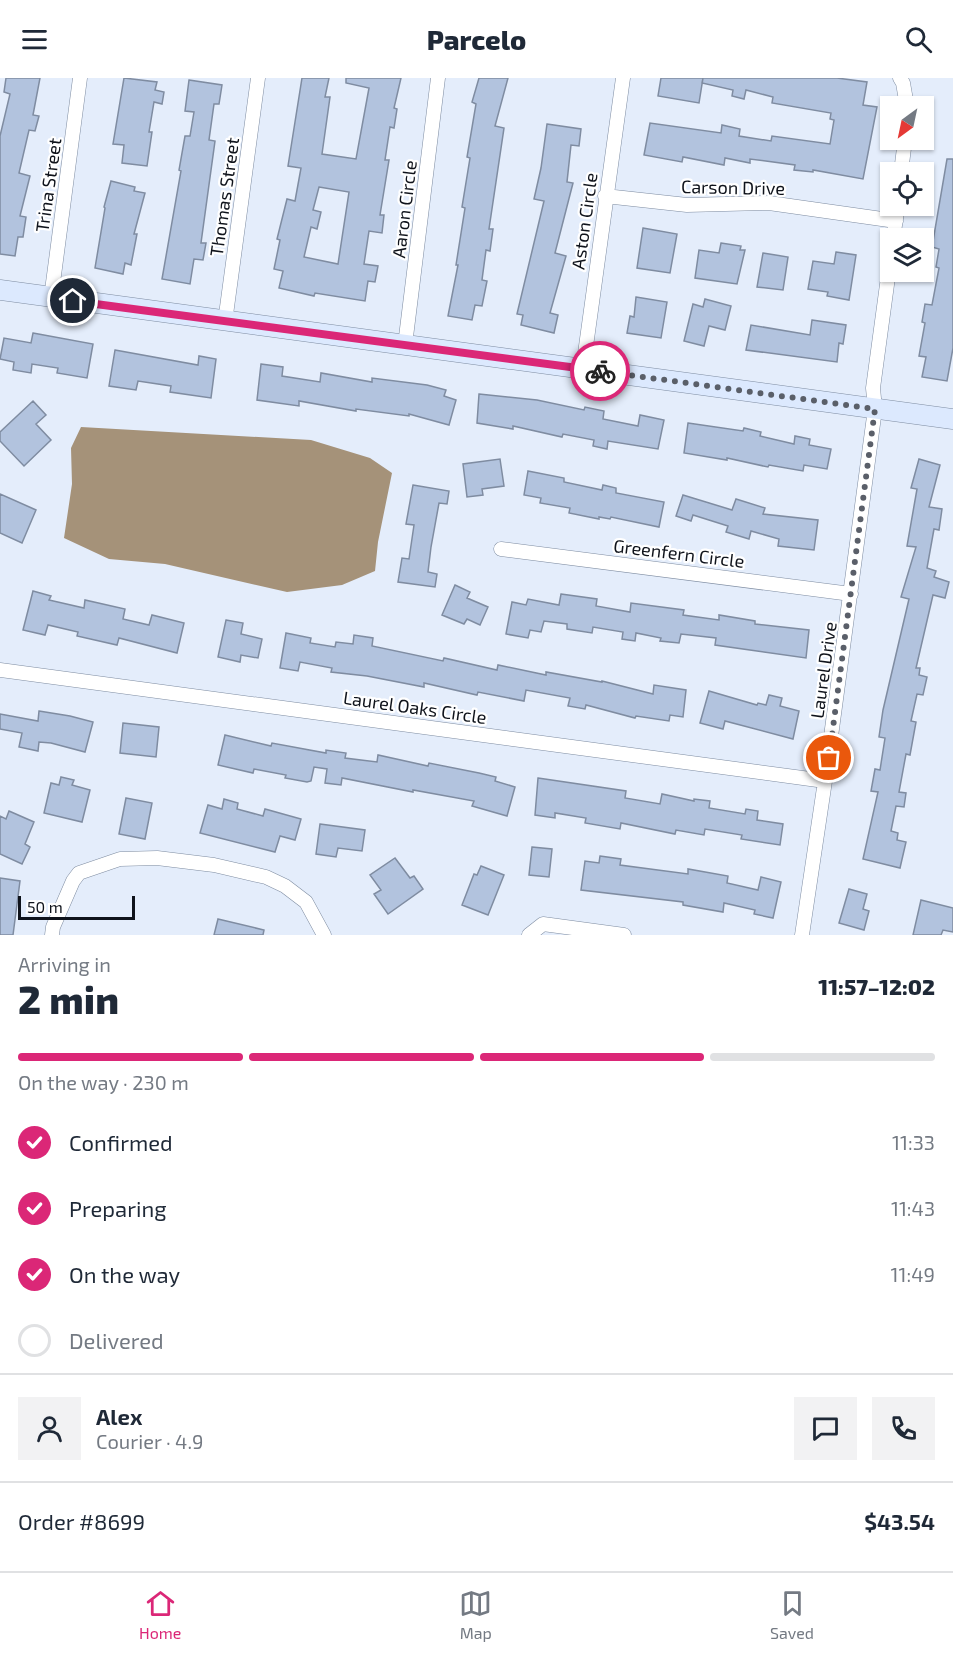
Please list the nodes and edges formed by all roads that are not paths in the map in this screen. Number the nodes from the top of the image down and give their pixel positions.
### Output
1 (80, 78) edge
2 (258, 78) edge
3 (438, 78) edge
4 (623, 78) edge
5 (900, 78) edge
6 (905, 96) edge
7 (605, 196) junction
8 (897, 216) edge
9 (896, 221) junction
10 (895, 228) edge
11 (887, 282) edge
12 (0, 290) edge
13 (51, 298) junction
14 (225, 322) junction
15 (405, 345) junction
16 (583, 368) junction
17 (875, 409) junction
18 (953, 420) edge
19 (501, 549) dead end
20 (851, 594) junction
21 (0, 670) edge
22 (825, 781) junction
23 (52, 935) edge
24 (324, 935) edge
25 (529, 935) edge
26 (624, 935) edge
27 (802, 935) edge

1 - 13 street, Trina Street
2 - 14 street, Thomas Street
3 - 15 street, Aaron Circle
4 - 7 street, Aston Circle
5 - 6 street
7 - 9 street, Carson Drive
7 - 16 street, Aston Circle
8 - 9 street
9 - 10 street
11 - 17 street
12 - 13 street
13 - 14 street
14 - 15 street
15 - 16 street
16 - 17 street
17 - 18 street
17 - 20 street, Laurel Drive
19 - 20 street, Greenfern Circle
20 - 22 street, Laurel Drive
21 - 22 street, Laurel Oaks Circle
22 - 27 street, Laurel Drive
23 - 24 street
25 - 26 street

